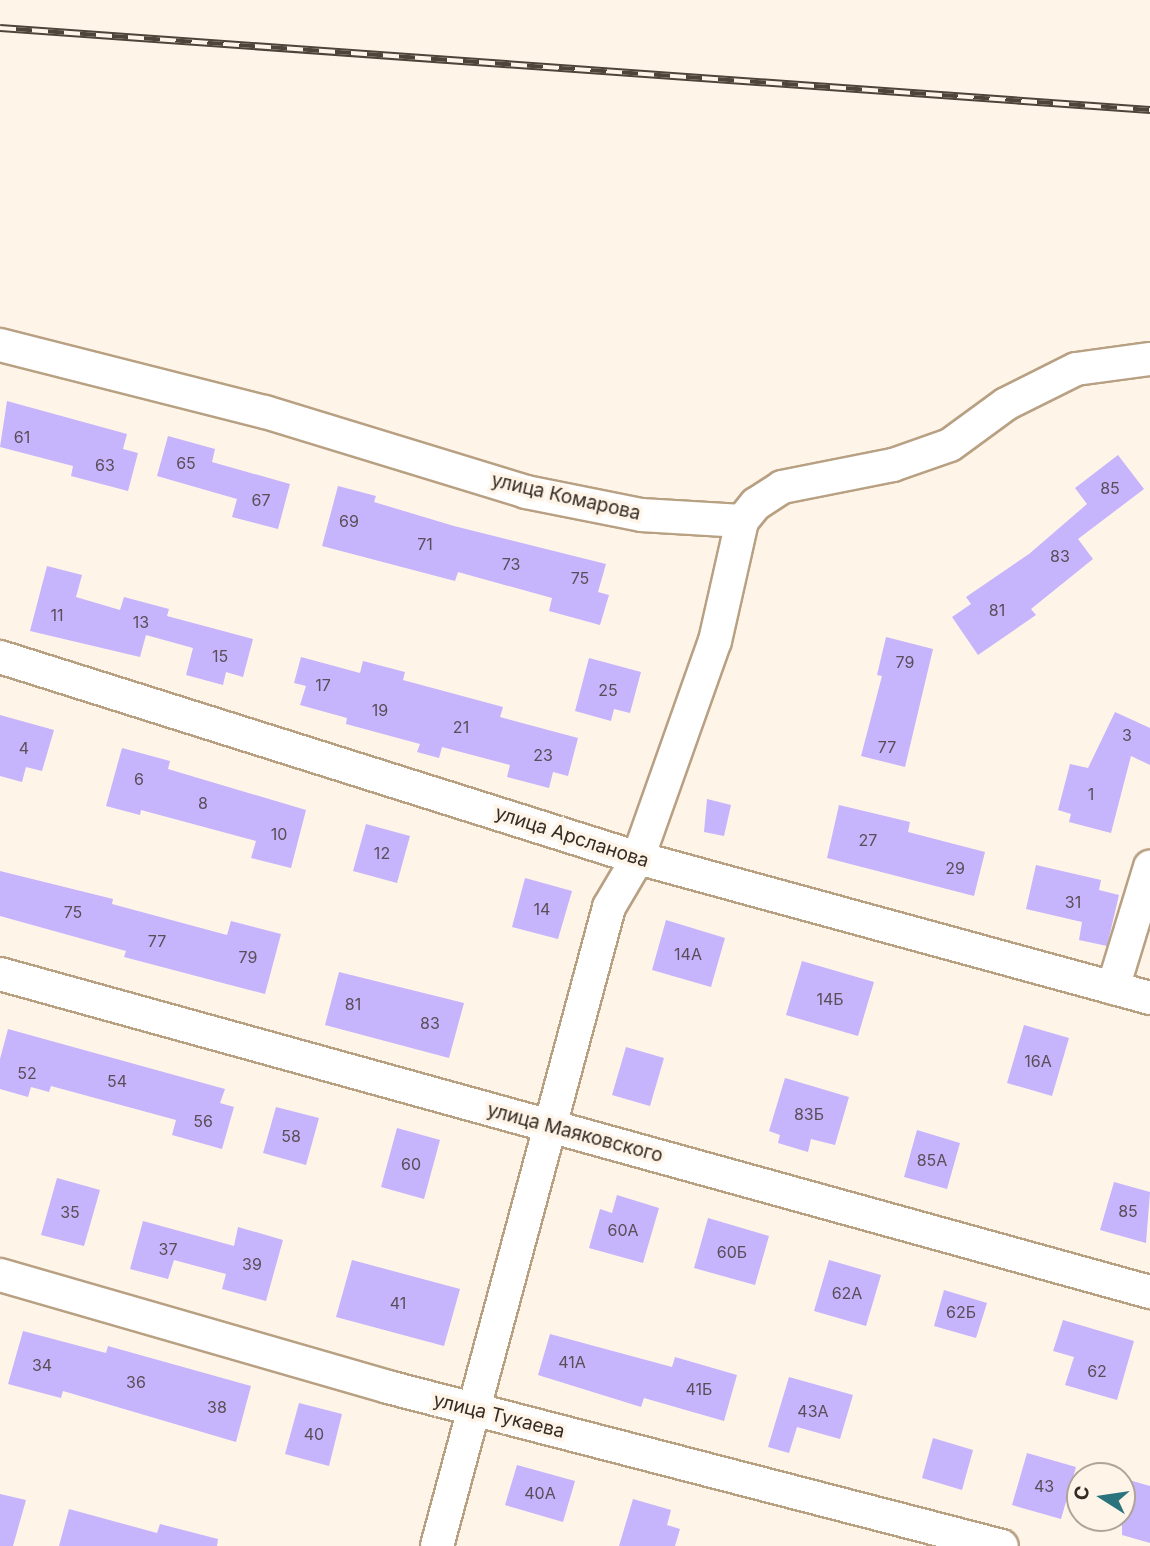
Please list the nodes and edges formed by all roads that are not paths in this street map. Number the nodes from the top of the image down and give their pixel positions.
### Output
1 (0, 345) edge
2 (1150, 359) edge
3 (742, 521) junction
4 (0, 657) edge
5 (638, 858) junction
6 (1150, 867) edge
7 (0, 974) edge
8 (1113, 988) junction
9 (1150, 998) edge
10 (549, 1126) junction
11 (0, 1275) edge
12 (1150, 1292) edge
13 (475, 1409) junction
14 (437, 1546) edge
15 (1002, 1546) edge

1 - 3 street, улица Комарова
2 - 3 street
3 - 5 street
4 - 5 street, улица Арсланова
5 - 8 street, улица Арсланова
5 - 10 street
6 - 8 street
7 - 10 street, улица Маяковского
8 - 9 street, улица Арсланова
10 - 12 street, улица Маяковского
10 - 13 street
11 - 13 street, улица Тукаева
13 - 14 street
13 - 15 street, улица Тукаева

